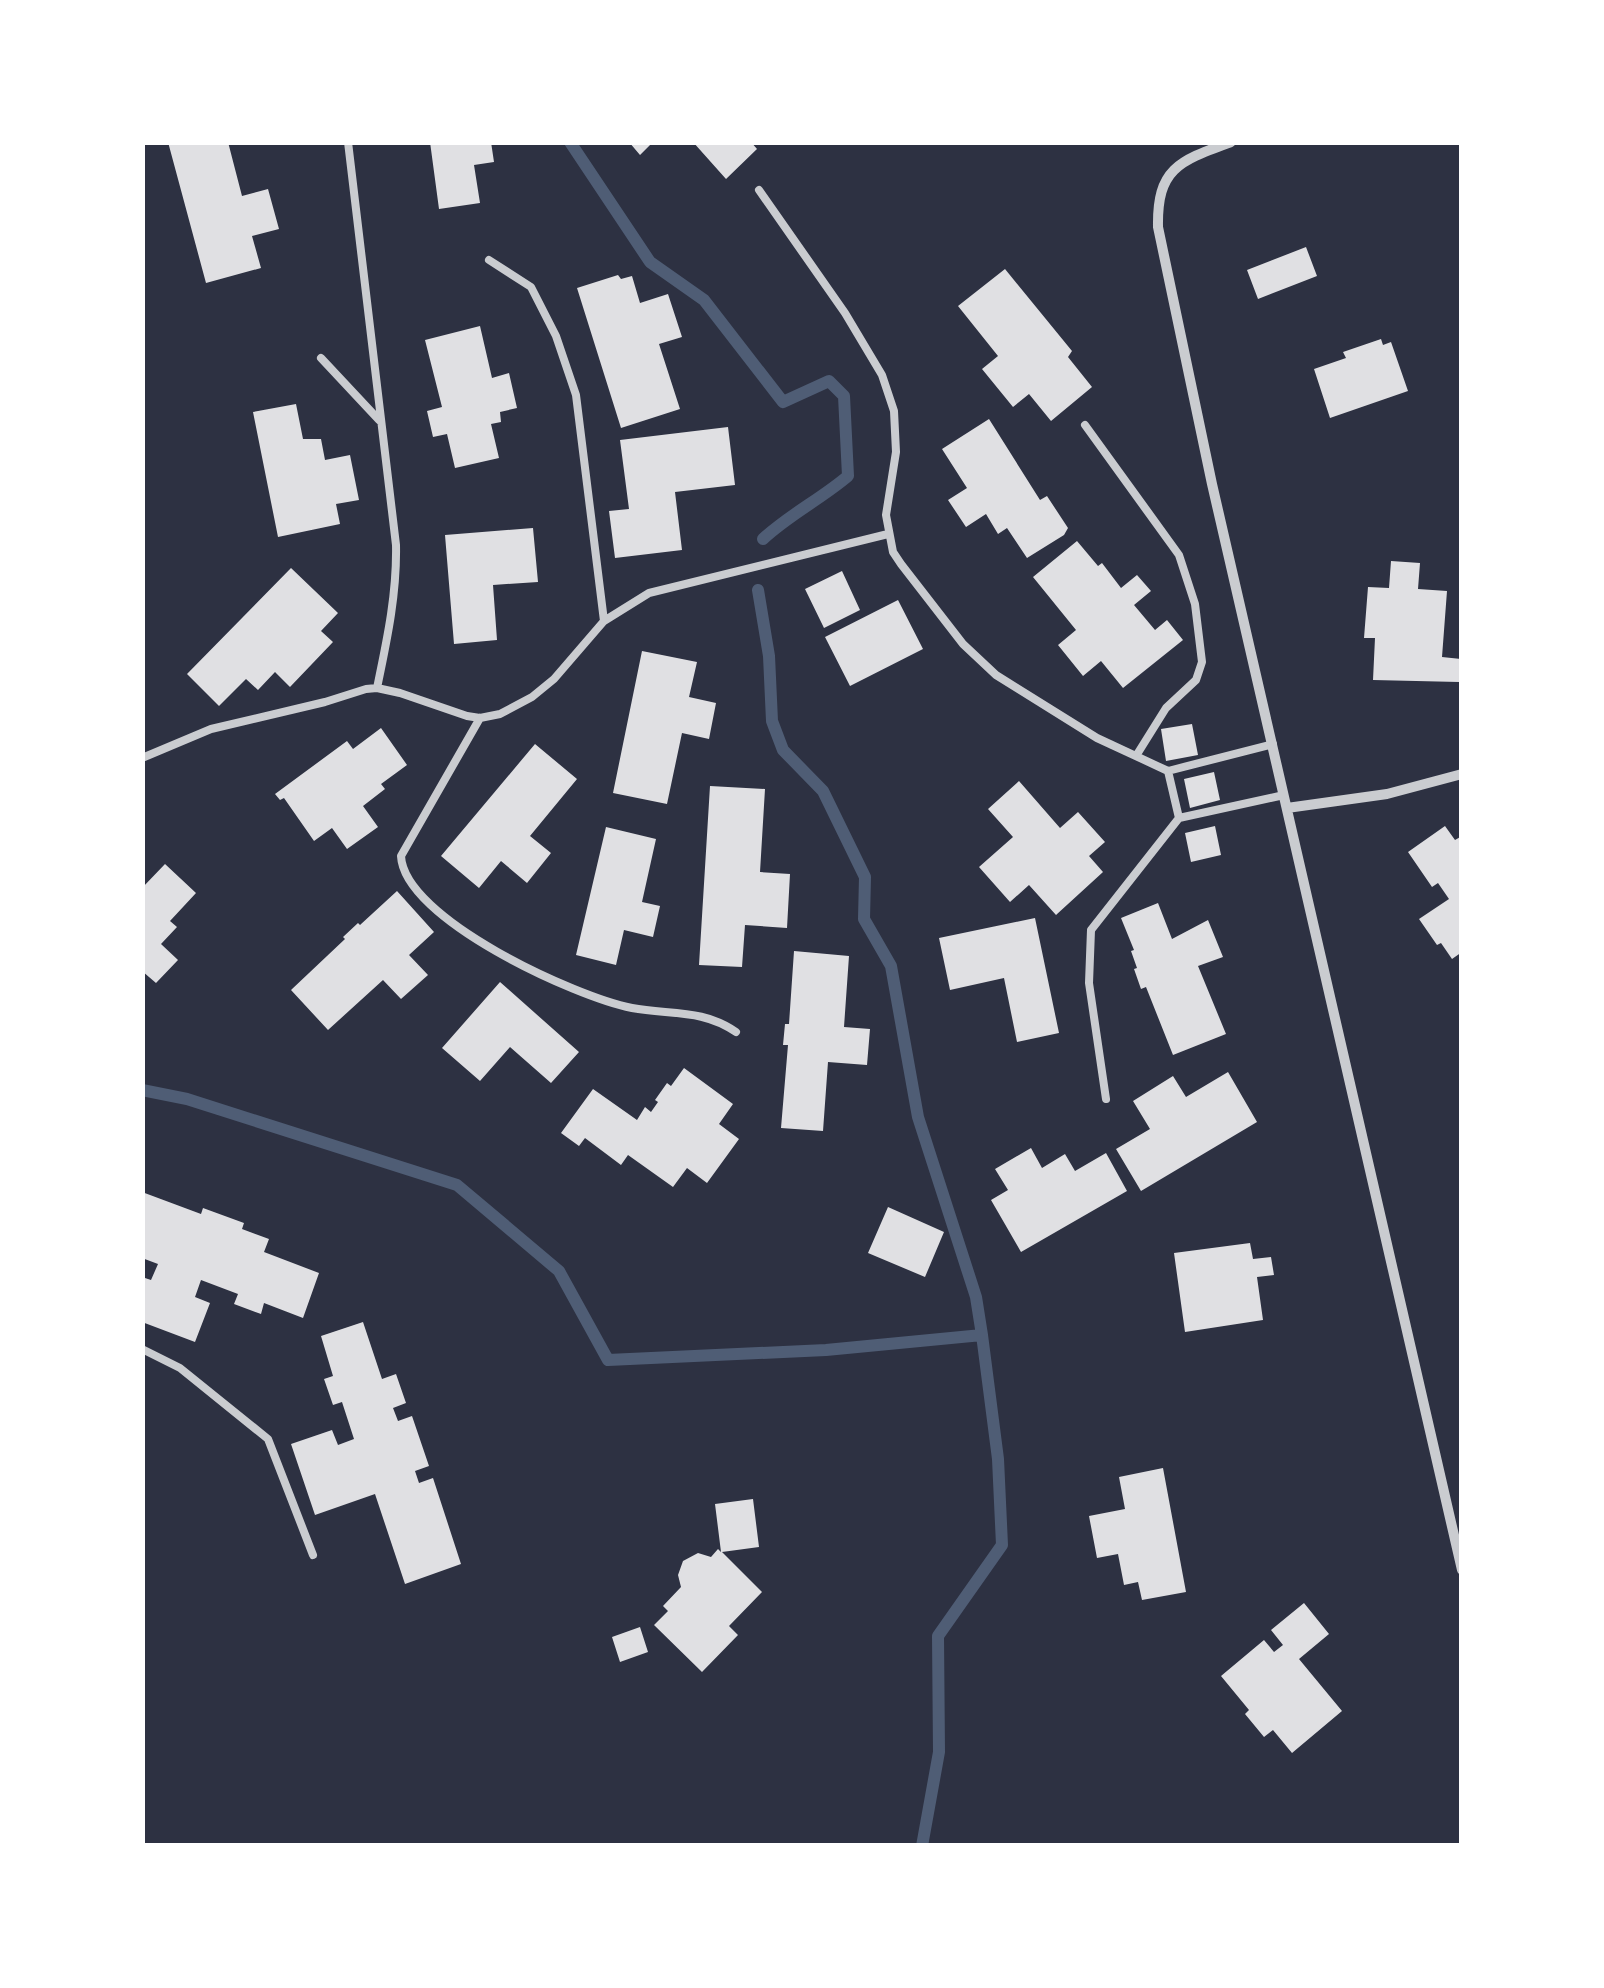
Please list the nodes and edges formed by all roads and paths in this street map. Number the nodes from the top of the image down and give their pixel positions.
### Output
1 (348, 142) edge
2 (1231, 142) edge
3 (759, 190) dead end
4 (489, 260) dead end
5 (321, 358) dead end
6 (379, 420) junction
7 (1085, 426) dead end
8 (888, 534) junction
9 (604, 621) junction
10 (376, 688) junction
11 (480, 718) junction
12 (1272, 744) junction
13 (1136, 756) junction
14 (142, 758) edge
15 (1168, 772) junction
16 (1462, 774) edge
17 (1284, 795) junction
18 (1287, 808) junction
19 (1179, 818) junction
20 (736, 1032) dead end
21 (1106, 1099) dead end
22 (142, 1349) edge
23 (313, 1555) dead end
24 (1462, 1570) edge

1 - 6 lane
2 - 12 street
3 - 8 lane
4 - 9 lane
5 - 6 lane
6 - 10 lane
7 - 13 lane
8 - 9 lane
8 - 13 lane
9 - 11 lane
10 - 11 lane
10 - 14 lane
11 - 20 lane
12 - 15 lane
12 - 17 street
13 - 15 lane
15 - 19 lane
16 - 18 street
17 - 18 street
17 - 19 lane
18 - 24 street
19 - 21 lane
22 - 23 lane

